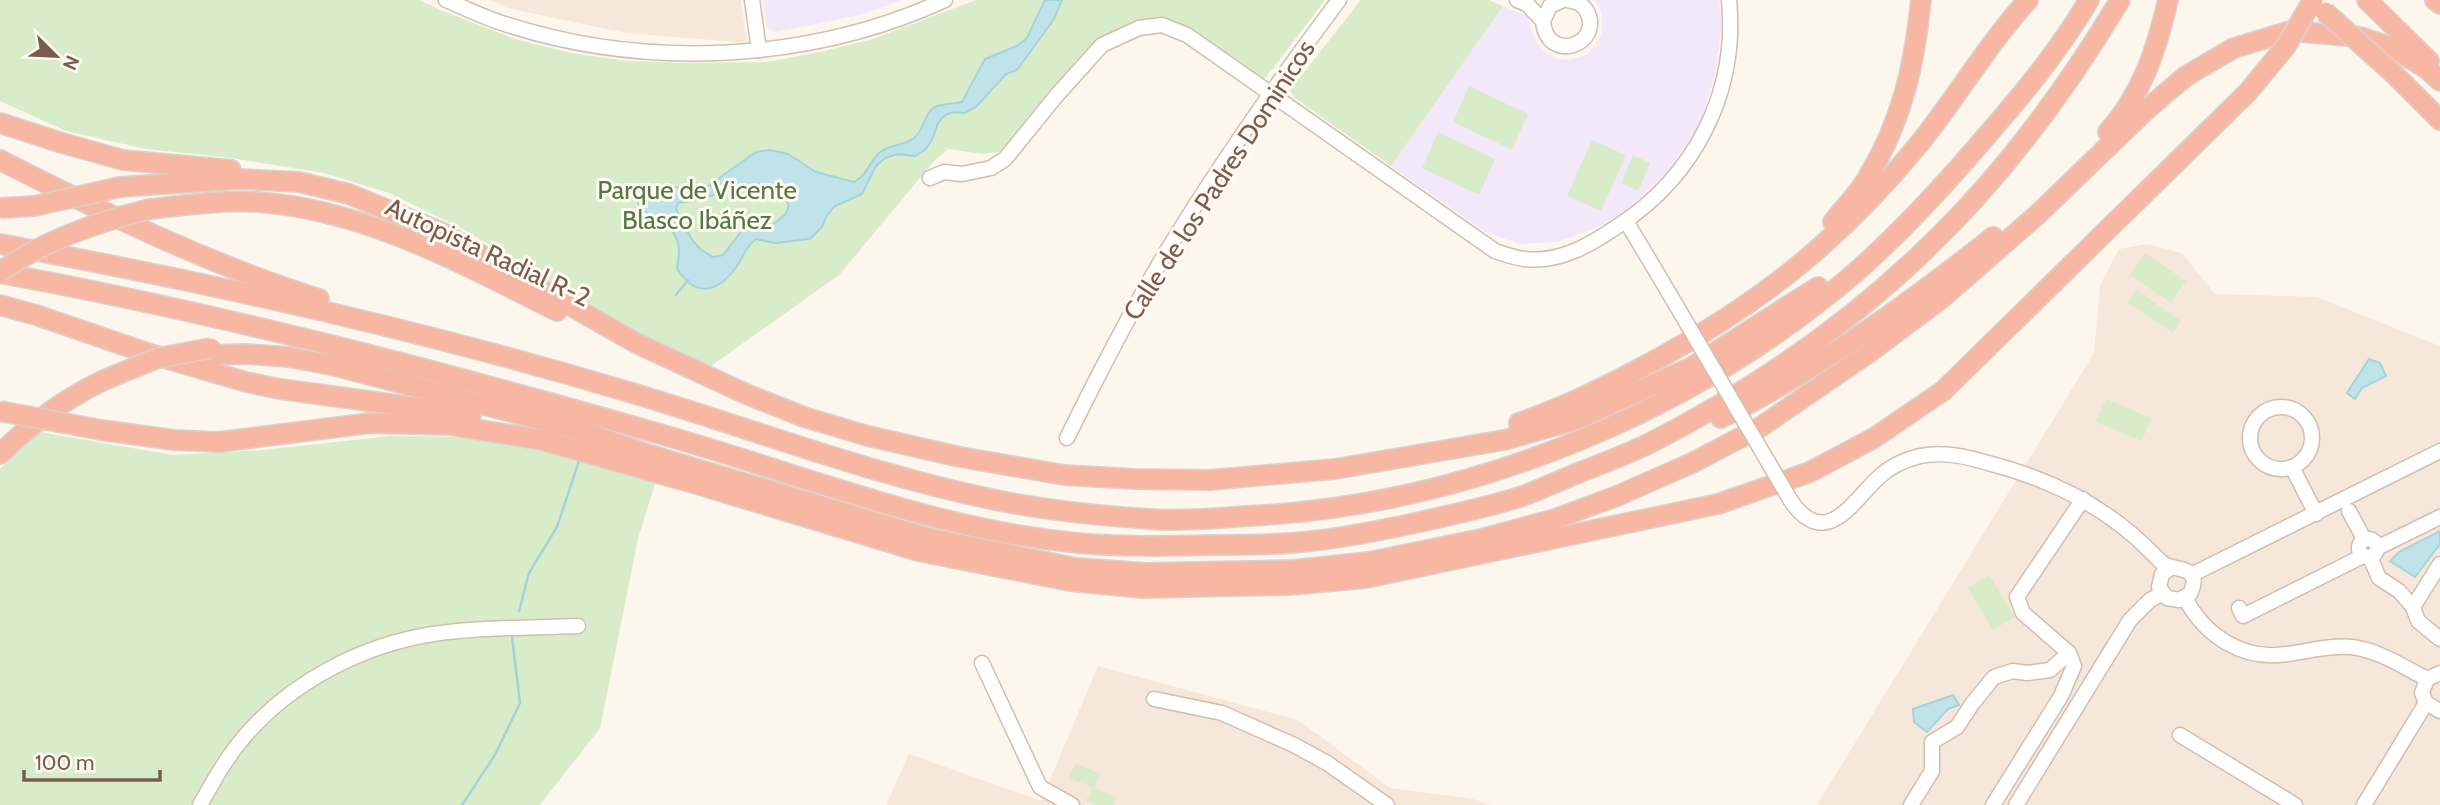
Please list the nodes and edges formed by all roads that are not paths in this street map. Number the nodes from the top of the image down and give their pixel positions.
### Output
1 (446, 0) edge
2 (752, 0) edge
3 (946, 0) edge
4 (1339, 0) edge
5 (1729, 0) edge
6 (1921, 0) edge
7 (2028, 0) edge
8 (2089, 0) edge
9 (2120, 0) edge
10 (2168, 0) edge
11 (2367, 0) edge
12 (2435, 0) edge
13 (1522, 2) edge
14 (1561, 2) edge
15 (2316, 4) edge
16 (2440, 5) edge
17 (1543, 21) junction
18 (759, 50) junction
19 (2440, 71) edge
20 (2440, 81) edge
21 (1269, 93) junction
22 (0, 115) edge
23 (2440, 120) edge
24 (0, 123) edge
25 (62, 144) junction
26 (0, 160) edge
27 (930, 178) dead end
28 (299, 182) junction
29 (1946, 182) junction
30 (0, 208) edge
31 (1626, 221) junction
32 (0, 244) edge
33 (0, 272) edge
34 (1753, 300) junction
35 (0, 305) edge
36 (431, 338) junction
37 (210, 352) junction
38 (406, 365) junction
39 (746, 394) junction
40 (0, 411) edge
41 (1067, 438) dead end
42 (1649, 443) junction
43 (1436, 450) junction
44 (2440, 451) edge
45 (644, 453) junction
46 (0, 454) edge
47 (2292, 467) junction
48 (2083, 499) junction
49 (2349, 511) dead end
50 (2316, 514) junction
51 (2440, 517) edge
52 (2370, 554) junction
53 (2440, 564) edge
54 (2167, 570) junction
55 (2191, 575) junction
56 (2162, 594) junction
57 (2185, 598) junction
58 (2413, 607) junction
59 (2239, 608) dead end
60 (578, 626) dead end
61 (2440, 639) edge
62 (2069, 653) junction
63 (982, 663) dead end
64 (2433, 676) edge
65 (1154, 699) dead end
66 (2433, 707) edge
67 (2180, 735) dead end
68 (200, 805) edge
69 (1072, 805) edge
70 (1387, 805) edge
71 (1911, 805) edge
72 (1993, 805) edge
73 (2016, 805) edge
74 (2295, 805) edge
75 (2364, 805) edge
76 (2371, 805) edge

1 - 18 street
2 - 18 street
3 - 18 street
4 - 21 street, Calle de los Padres Dominicos
5 - 31 street
6 - 34 highway
7 - 34 highway
8 - 29 highway
9 - 42 highway
10 - 42 highway
11 - 19 highway
12 - 16 highway
13 - 14 street
13 - 17 street
14 - 17 street
14 - 17 street
15 - 23 highway, bridge
15 - 40 highway, bridge
20 - 45 highway
21 - 27 street
21 - 31 street
21 - 41 street, Calle de los Padres Dominicos
22 - 25 highway
24 - 25 highway
25 - 28 highway
26 - 36 highway
28 - 30 highway, bridge
28 - 39 highway
29 - 36 highway
29 - 43 highway
31 - 48 street, bridge
32 - 36 highway
33 - 38 highway
33 - 39 highway, Autopista Radial R-2, bridge
34 - 43 highway
35 - 45 highway
37 - 38 highway
37 - 45 highway
37 - 46 highway, bridge
38 - 42 highway
39 - 43 highway
44 - 50 street
47 - 47 street
47 - 50 street
48 - 54 street
48 - 62 street
49 - 52 street
50 - 55 street
51 - 52 street
52 - 58 street
52 - 59 street
53 - 58 street
54 - 55 street
54 - 56 street
55 - 57 street
56 - 57 street
56 - 73 street
57 - 64 street
58 - 61 street
60 - 68 street
62 - 71 street
62 - 72 street
63 - 69 street
64 - 66 street
65 - 70 street
66 - 75 street
66 - 76 street
67 - 74 street

